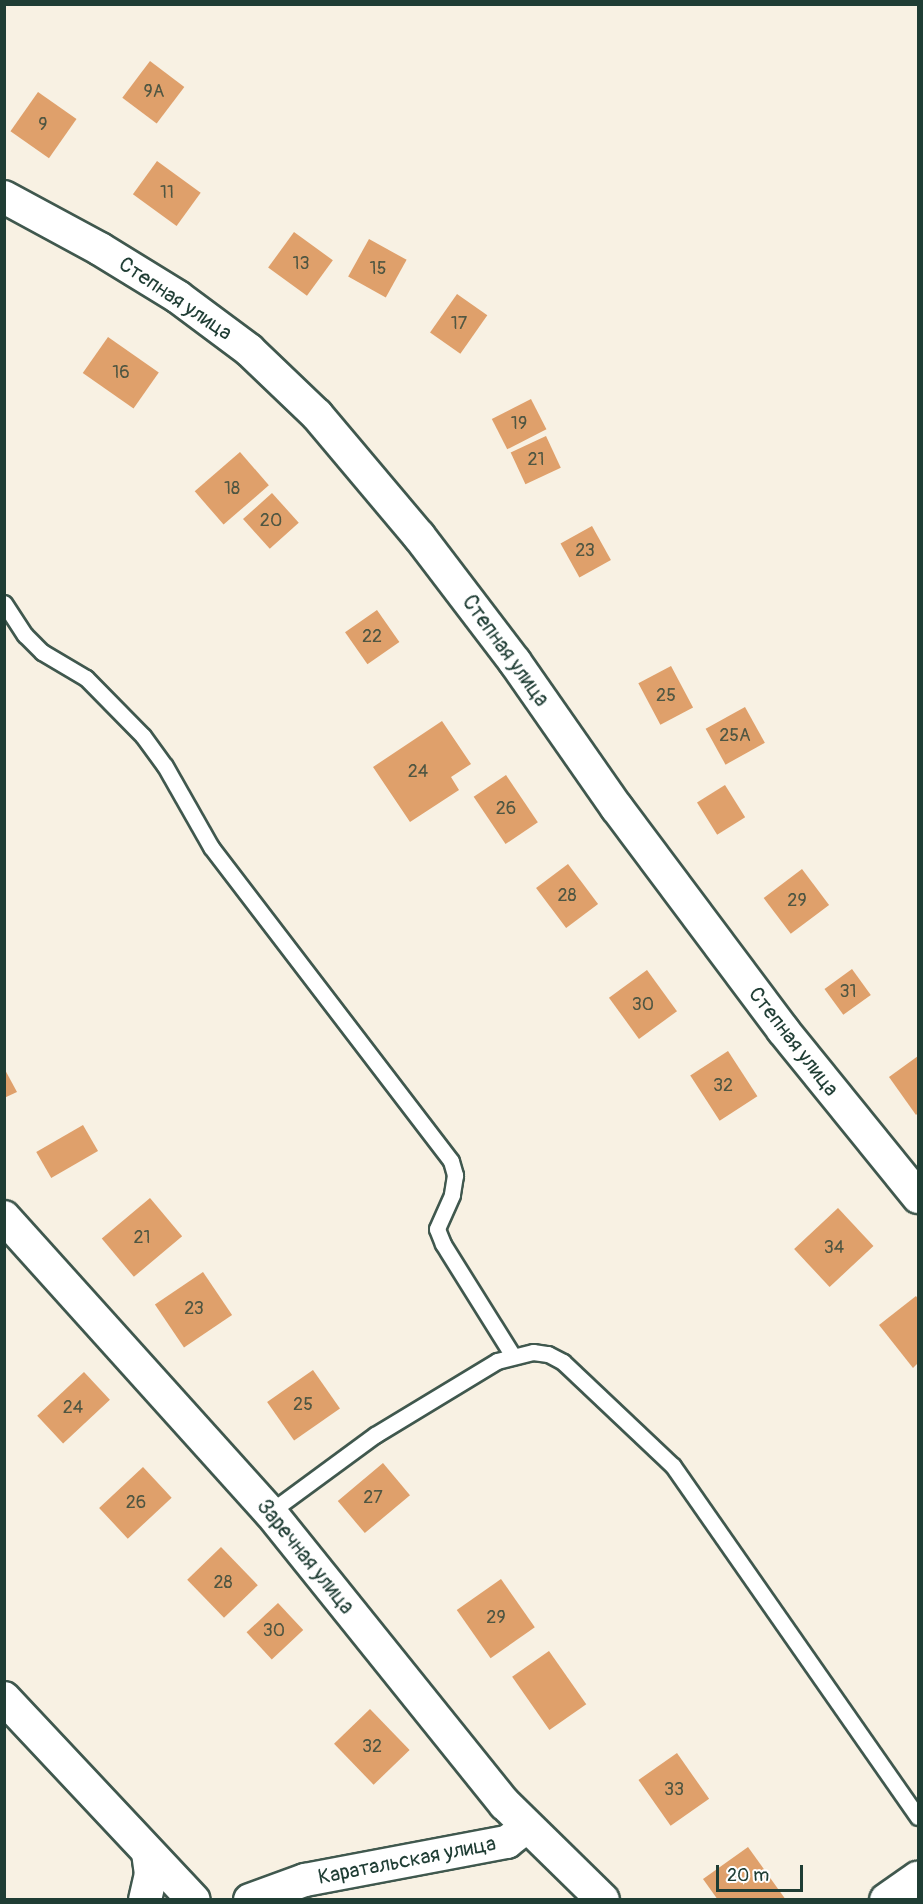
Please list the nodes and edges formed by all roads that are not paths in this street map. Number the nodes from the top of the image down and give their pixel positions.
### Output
1 (4, 197) edge
2 (4, 603) edge
3 (918, 1197) edge
4 (4, 1217) edge
5 (513, 1356) junction
6 (270, 1512) junction
7 (4, 1698) edge
8 (918, 1817) edge
9 (526, 1827) junction
10 (148, 1852) junction
11 (918, 1878) edge
12 (145, 1899) edge
13 (194, 1899) edge
14 (250, 1899) edge
15 (603, 1899) edge
16 (886, 1899) edge

1 - 3 street, Степная улица
2 - 5 lane
4 - 6 street, Заречная улица
5 - 6 lane
5 - 8 lane
6 - 9 street, Заречная улица
7 - 10 street
9 - 14 street, Каратальская улица
9 - 15 street, Заречная улица
10 - 12 street
10 - 13 street
11 - 16 street

